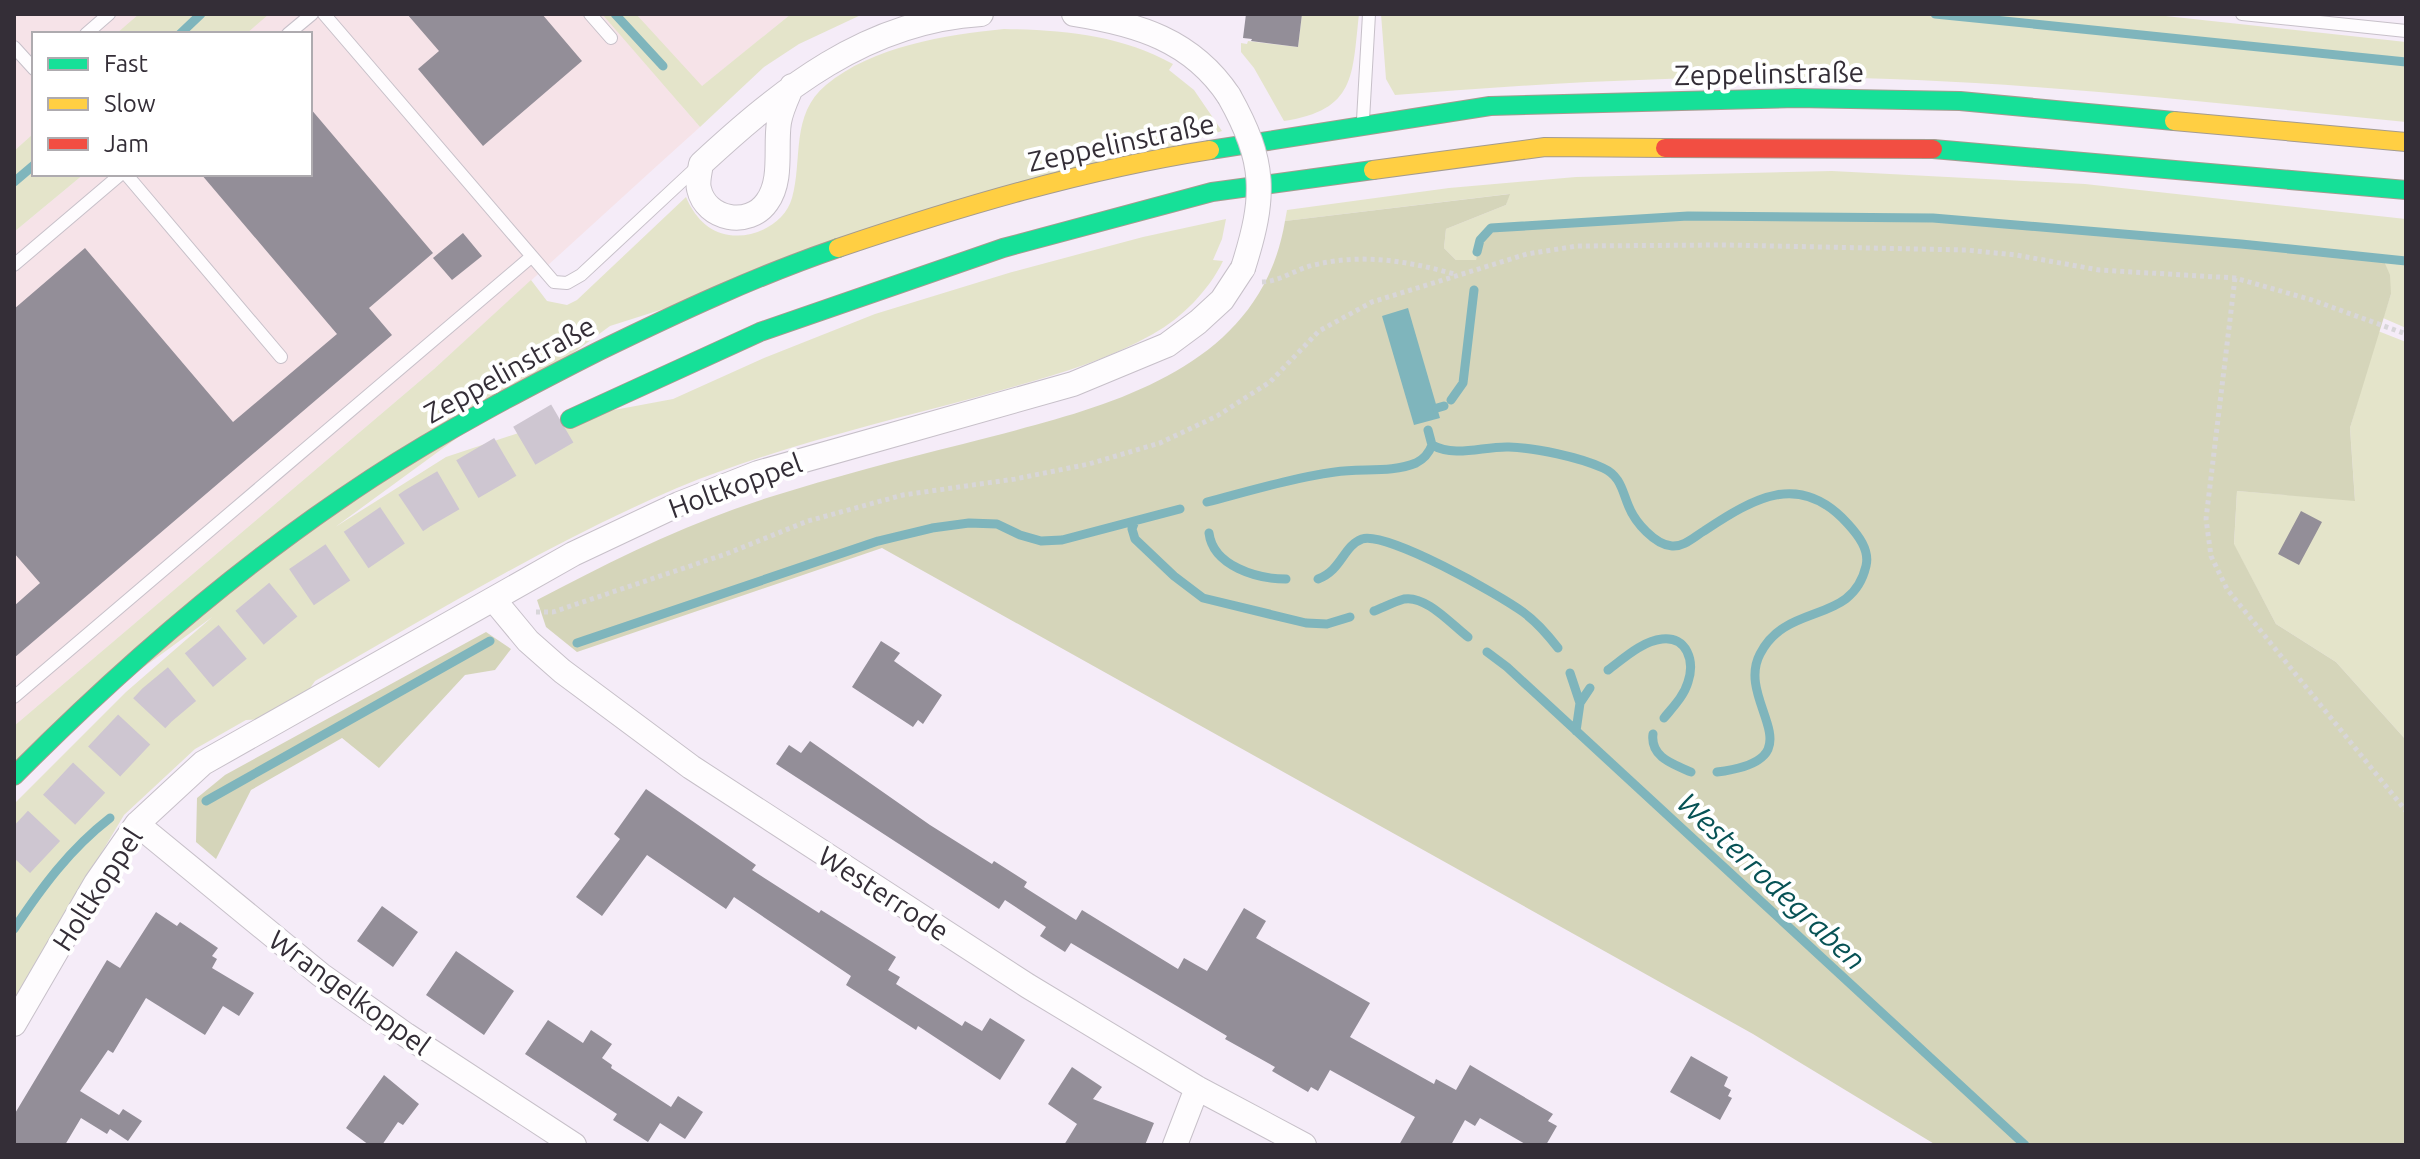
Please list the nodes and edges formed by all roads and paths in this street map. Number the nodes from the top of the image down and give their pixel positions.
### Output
1 (109, 14) edge
2 (312, 14) edge
3 (324, 14) edge
4 (590, 14) edge
5 (981, 14) edge
6 (1074, 14) edge
7 (1369, 14) edge
8 (2242, 14) edge
9 (2406, 31) edge
10 (88, 32) edge
11 (290, 32) edge
12 (611, 38) dead end
13 (14, 47) edge
14 (32, 67) edge
15 (792, 86) junction
16 (1362, 127) junction
17 (2406, 142) edge
18 (701, 164) junction
19 (122, 176) edge
20 (126, 176) edge
21 (2406, 190) edge
22 (531, 257) junction
23 (14, 265) edge
24 (1458, 275) junction
25 (2235, 278) junction
26 (1279, 279) dead end
27 (2406, 334) edge
28 (281, 357) dead end
29 (570, 419) tunnel mouth
30 (498, 606) junction
31 (14, 697) edge
32 (14, 776) edge
33 (2406, 811) edge
34 (137, 824) junction
35 (14, 1024) edge
36 (1197, 1088) junction
37 (574, 1145) edge
38 (1175, 1145) edge
39 (1304, 1145) edge

1 - 10 lane
2 - 11 lane
3 - 22 lane
4 - 12 lane
5 - 15 street
6 - 30 street, Holtkoppel, bridge
7 - 16 lane
8 - 9 lane
13 - 14 lane
15 - 18 street
15 - 18 street
16 - 17 highway, Zeppelinstraße
16 - 32 highway, Zeppelinstraße
18 - 22 lane
19 - 23 lane
20 - 28 lane
21 - 29 highway
22 - 31 lane
24 - 25 path
24 - 26 path
24 - 30 path
25 - 27 path
25 - 33 path
30 - 34 street, Holtkoppel
30 - 36 street, Westerrode
34 - 35 street, Holtkoppel
34 - 37 street, Wrangelkoppel
36 - 38 street
36 - 39 street, Westerrode

